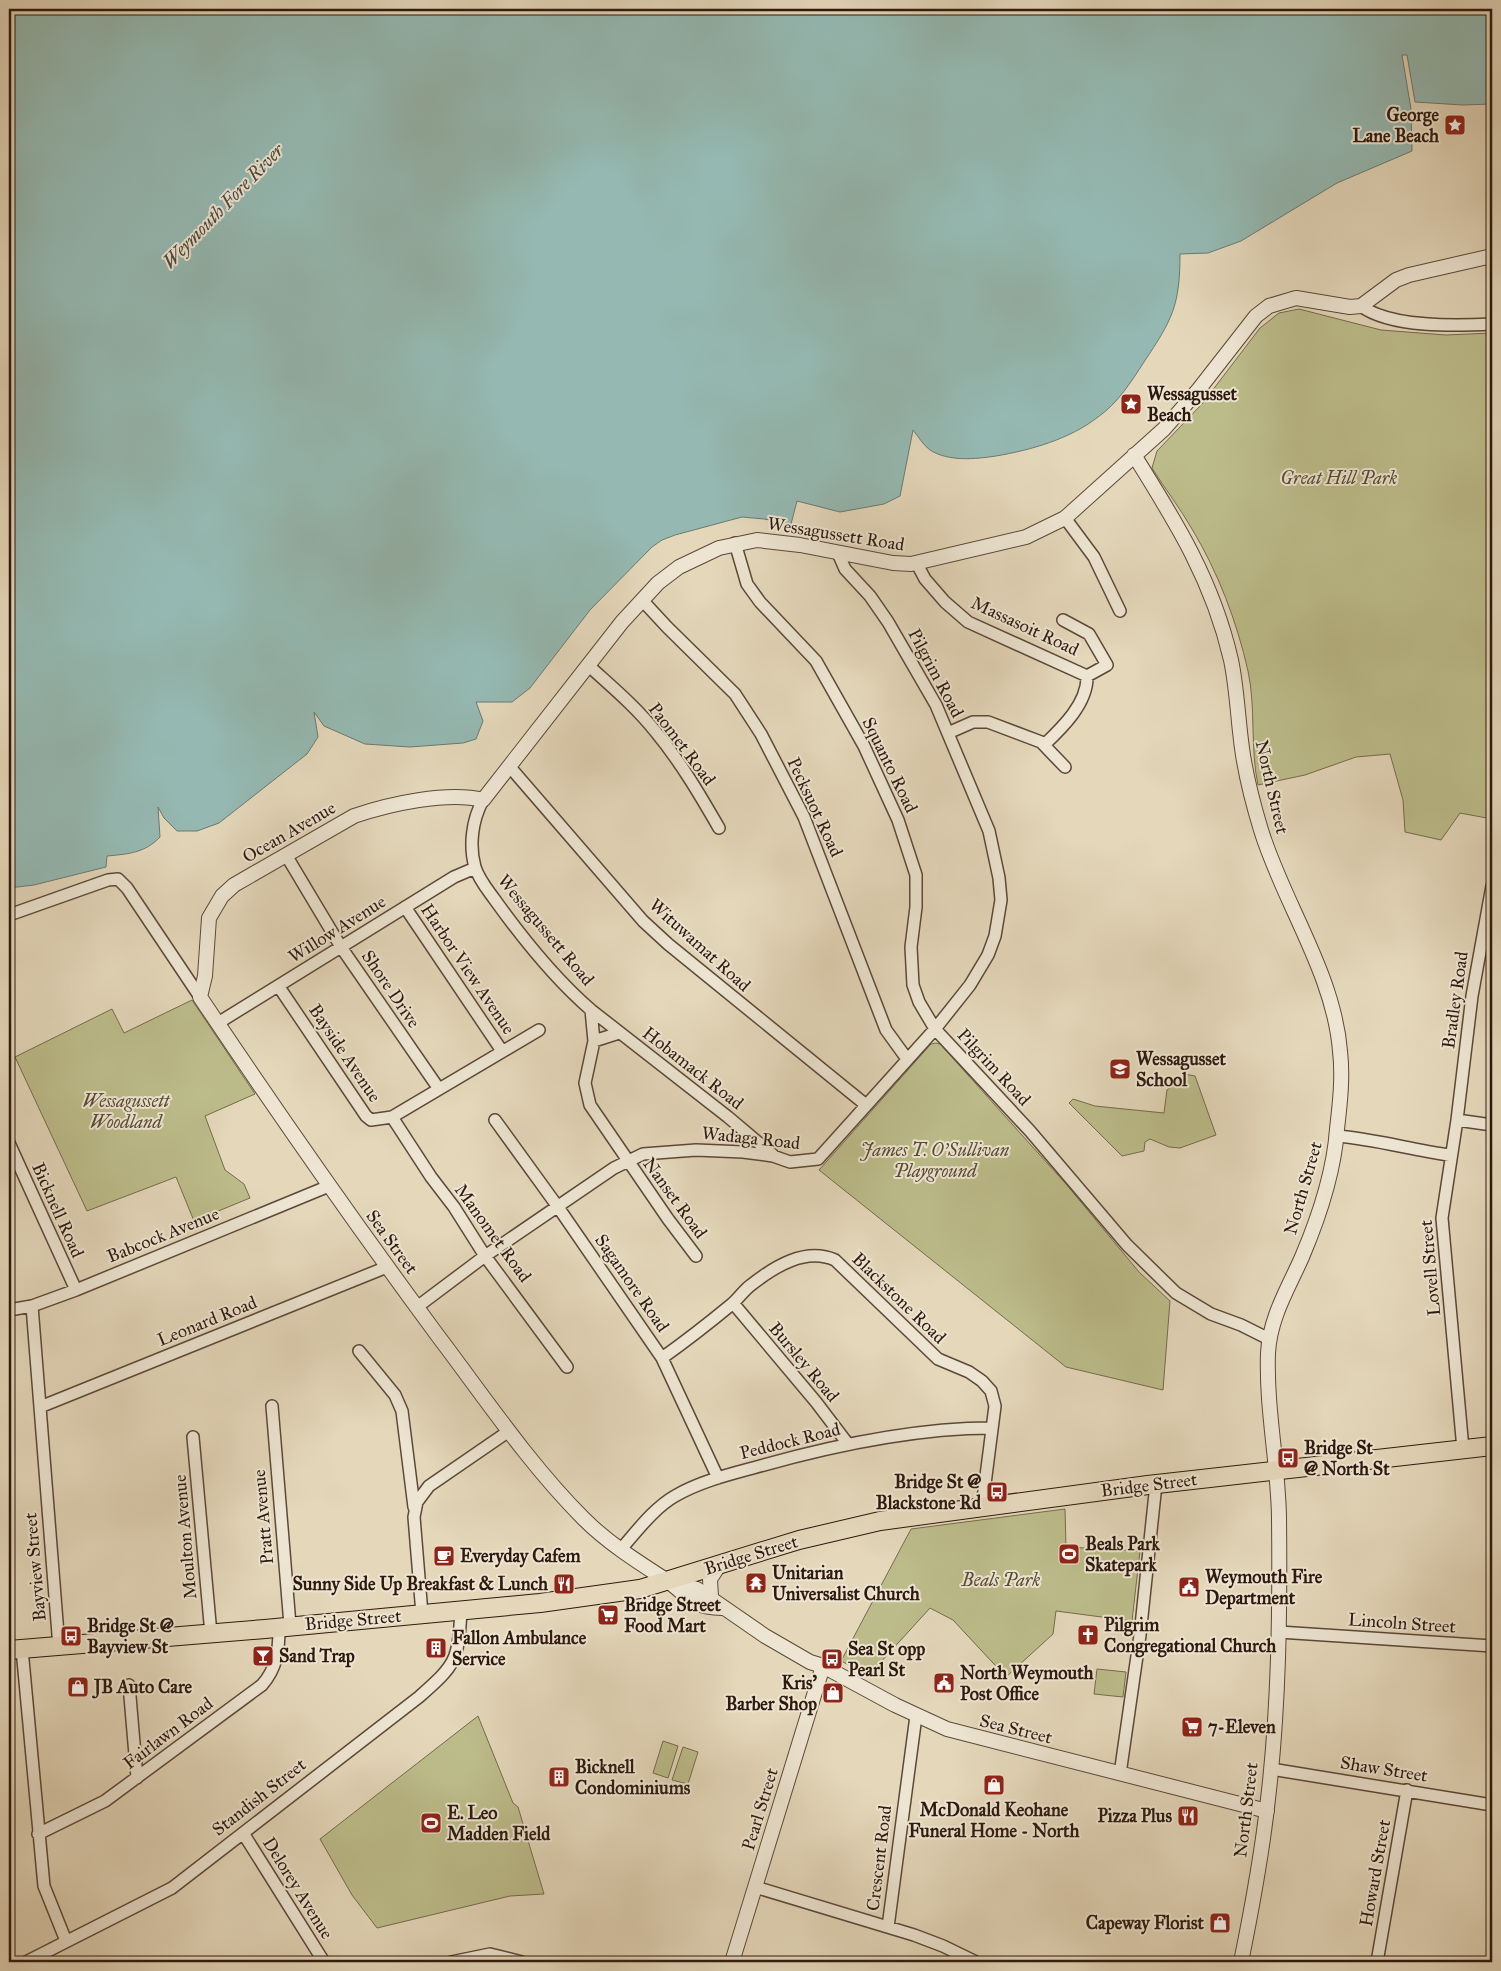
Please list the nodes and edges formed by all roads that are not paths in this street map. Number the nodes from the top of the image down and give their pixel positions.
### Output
1 (1492, 256) edge
2 (1361, 306) junction
3 (1492, 324) edge
4 (1134, 455) junction
5 (1065, 518) junction
6 (735, 543) junction
7 (838, 553) junction
8 (917, 564) junction
9 (642, 600) junction
10 (1120, 611) dead end
11 (1063, 620) dead end
12 (590, 666) junction
13 (1087, 676) junction
14 (948, 733) junction
15 (1044, 745) junction
16 (510, 767) junction
17 (1065, 768) dead end
18 (483, 800) junction
19 (719, 828) dead end
20 (286, 856) junction
21 (475, 868) junction
22 (1492, 886) edge
23 (404, 907) junction
24 (9, 915) edge
25 (342, 947) junction
26 (279, 987) junction
27 (200, 997) junction
28 (591, 1010) junction
29 (218, 1023) junction
30 (935, 1029) junction
31 (539, 1030) dead end
32 (619, 1033) junction
33 (594, 1042) junction
34 (502, 1051) junction
35 (907, 1059) junction
36 (440, 1089) junction
37 (866, 1105) junction
38 (392, 1117) junction
39 (495, 1120) dead end
40 (1457, 1120) junction
41 (1492, 1125) edge
42 (1337, 1136) junction
43 (9, 1144) edge
44 (1450, 1155) junction
45 (773, 1156) junction
46 (626, 1160) junction
47 (329, 1186) junction
48 (558, 1207) junction
49 (486, 1256) junction
50 (696, 1256) dead end
51 (387, 1267) junction
52 (76, 1290) junction
53 (733, 1303) junction
54 (32, 1306) junction
55 (417, 1307) junction
56 (9, 1310) edge
57 (1269, 1339) junction
58 (359, 1351) dead end
59 (662, 1358) junction
60 (567, 1367) dead end
61 (272, 1406) dead end
62 (40, 1407) junction
63 (992, 1428) junction
64 (509, 1430) junction
65 (193, 1437) dead end
66 (848, 1444) junction
67 (1492, 1446) edge
68 (1463, 1449) junction
69 (1277, 1470) junction
70 (718, 1478) junction
71 (1156, 1484) junction
72 (982, 1507) junction
73 (415, 1512) junction
74 (621, 1549) junction
75 (720, 1564) junction
76 (668, 1582) junction
77 (711, 1597) junction
78 (722, 1608) junction
79 (461, 1611) junction
80 (422, 1614) junction
81 (284, 1627) junction
82 (1279, 1632) junction
83 (211, 1634) junction
84 (59, 1646) junction
85 (1492, 1646) edge
86 (16, 1650) edge
87 (823, 1666) junction
88 (130, 1685) dead end
89 (916, 1716) junction
90 (1271, 1769) junction
91 (1120, 1774) junction
92 (137, 1778) junction
93 (1407, 1790) junction
94 (1492, 1805) edge
95 (1267, 1811) junction
96 (242, 1832) junction
97 (38, 1834) junction
98 (755, 1887) junction
99 (888, 1927) junction
100 (66, 1941) junction
101 (26, 1962) edge
102 (324, 1962) edge
103 (451, 1962) edge
104 (522, 1962) edge
105 (732, 1962) edge
106 (976, 1962) edge
107 (1241, 1962) edge
108 (1377, 1962) edge

1 - 2 street
2 - 3 street
2 - 4 street, Wessagussett Road
4 - 5 street, Wessagussett Road
4 - 42 street, North Street
5 - 8 street, Wessagussett Road
5 - 10 street
6 - 7 street, Wessagussett Road
6 - 9 street, Wessagussett Road
6 - 30 street, Squanto Road
7 - 8 street, Wessagussett Road
7 - 14 street, Pilgrim Road
8 - 13 street, Massasoit Road
9 - 12 street, Wessagussett Road
9 - 35 street, Pecksuot Road
11 - 13 street
12 - 16 street, Wessagussett Road
12 - 19 street, Paomet Road
13 - 15 street, Massasoit Road
14 - 15 street
14 - 30 street, Pilgrim Road
15 - 17 street
16 - 18 street, Wessagussett Road
16 - 37 street, Wituwamat Road
18 - 20 street, Ocean Avenue
18 - 21 street, Wessagussett Road
20 - 25 street, Shore Drive
20 - 27 street, Ocean Avenue
21 - 23 street, Willow Avenue
21 - 28 street, Wessagussett Road
22 - 40 street, Bradley Road
23 - 25 street, Willow Avenue
23 - 34 street, Harbor View Avenue
24 - 27 street, Sea Street
25 - 26 street, Willow Avenue
25 - 36 street, Shore Drive
26 - 29 street, Willow Avenue
26 - 38 street, Bayside Avenue
27 - 29 street, Sea Street
28 - 32 street, Hobamack Road
28 - 33 street, Wessagussett Road
29 - 47 street, Sea Street
30 - 35 street, Wadaga Road
30 - 57 street, Pilgrim Road
31 - 34 street
32 - 33 street
32 - 45 street, Hobamack Road
33 - 46 street, Wessagussett Road
34 - 36 street
35 - 37 street, Wadaga Road
36 - 38 street
37 - 45 street, Wadaga Road
38 - 49 street, Manomet Road
39 - 48 street, Sagamore Road
40 - 41 street
40 - 44 street, Lovell Street
42 - 44 street
42 - 57 street, North Street
43 - 52 street, Bicknell Road
44 - 68 street, Lovell Street
45 - 46 street, Wadaga Road
46 - 48 street
46 - 50 street, Nanset Road
47 - 51 street, Sea Street
47 - 52 street, Babcock Avenue
48 - 49 street
48 - 59 street, Sagamore Road
49 - 55 street
49 - 60 street, Manomet Road
51 - 55 street, Sea Street
51 - 62 street, Leonard Road
52 - 54 street, Babcock Avenue
53 - 59 street, Blackstone Road
53 - 63 street, Blackstone Road
53 - 66 street, Bursley Road
54 - 56 street, Babcock Avenue
54 - 62 street, Bayview Street
55 - 64 street, Sea Street
57 - 69 street, North Street
58 - 73 street
59 - 70 street, Sagamore Road
61 - 81 street, Pratt Avenue
62 - 84 street, Bayview Street
63 - 66 street, Peddock Road
63 - 72 street, Blackstone Road
64 - 73 street
64 - 74 street, Sea Street
65 - 83 street, Moulton Avenue
66 - 70 street, Peddock Road
67 - 68 main road, Bridge Street
68 - 69 main road, Bridge Street
69 - 71 main road, Bridge Street
69 - 82 street, North Street
70 - 74 street, Peddock Road
71 - 72 main road, Bridge Street
71 - 91 street
72 - 75 main road, Bridge Street
73 - 80 street
74 - 76 street, Sea Street
75 - 76 main road, Bridge Street
75 - 77 street
76 - 77 street, Sea Street
76 - 78 street, Sea Street
76 - 79 main road, Bridge Street
77 - 78 street, Sea Street
78 - 87 street, Sea Street
79 - 80 main road, Bridge Street
79 - 96 street, Standish Street
80 - 81 main road, Bridge Street
81 - 83 main road, Bridge Street
81 - 92 street, Fairlawn Road
82 - 85 street, Lincoln Street
82 - 90 street, North Street
83 - 84 main road, Bridge Street
84 - 86 main road, Bridge Street
86 - 97 street
87 - 89 street, Sea Street
87 - 98 street, Pearl Street
88 - 92 street
89 - 91 street, Sea Street
89 - 99 street, Crescent Road
90 - 93 street, Shaw Street
90 - 95 street, North Street
91 - 95 street, Sea Street
92 - 97 street, Fairlawn Road
93 - 94 street, Shaw Street
93 - 108 street, Howard Street
95 - 107 street, North Street
96 - 100 street, Standish Street
96 - 102 street, Delorey Avenue
97 - 100 street
98 - 99 street, Crescent Road
98 - 105 street, Pearl Street
99 - 106 street
100 - 101 street, Standish Street
103 - 104 street

